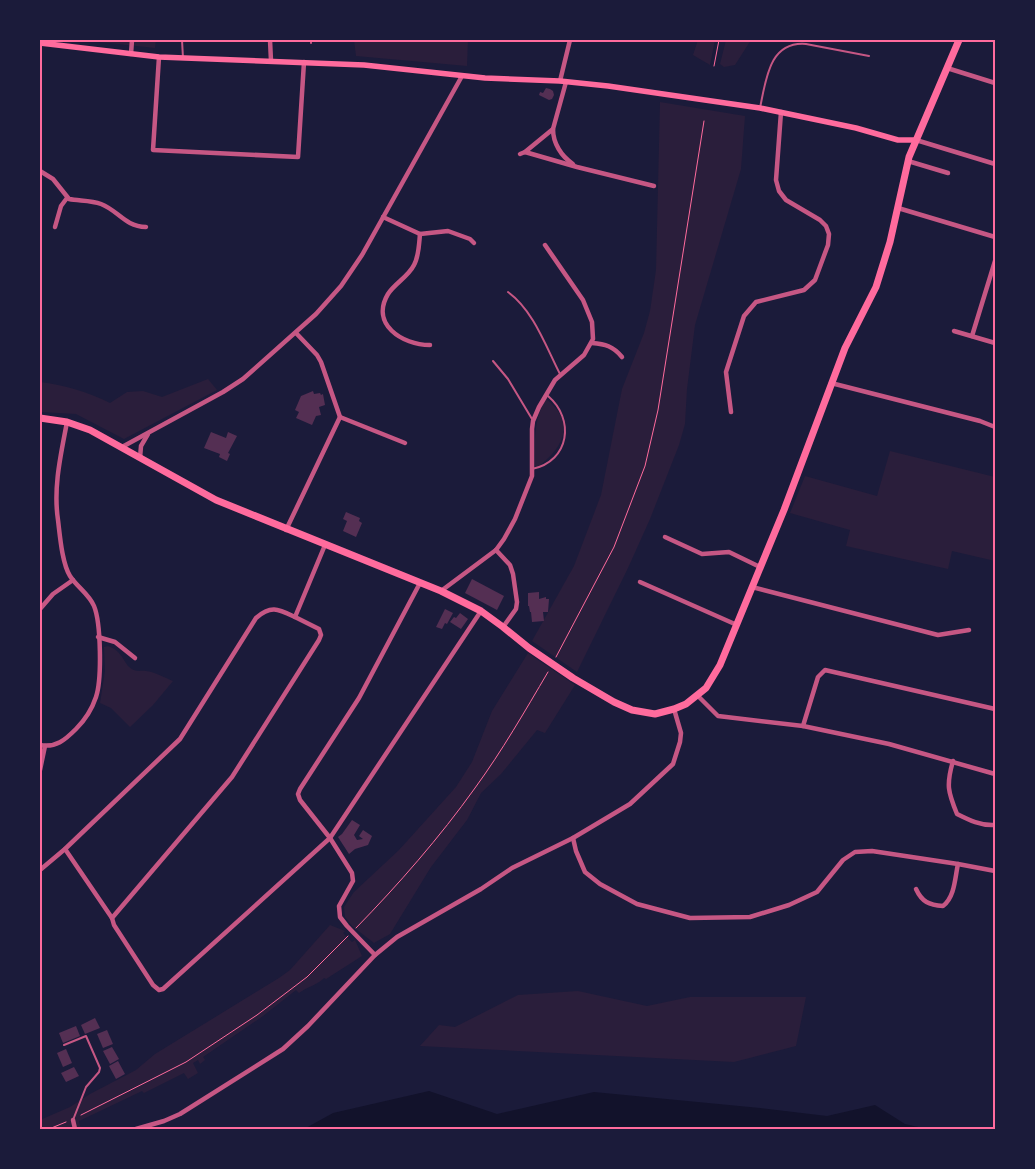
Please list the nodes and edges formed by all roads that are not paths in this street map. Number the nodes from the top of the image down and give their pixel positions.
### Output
1 (132, 40) edge
2 (182, 40) edge
3 (270, 40) edge
4 (570, 40) edge
5 (959, 40) edge
6 (40, 43) edge
7 (131, 54) junction
8 (869, 56) dead end
9 (159, 57) junction
10 (183, 58) junction
11 (271, 61) junction
12 (304, 62) junction
13 (947, 68) junction
14 (462, 76) junction
15 (563, 81) junction
16 (995, 83) edge
17 (760, 108) junction
18 (781, 112) junction
19 (553, 129) junction
20 (916, 140) junction
21 (533, 146) junction
22 (525, 152) junction
23 (520, 154) dead end
24 (536, 155) junction
25 (908, 161) junction
26 (995, 164) edge
27 (577, 167) junction
28 (40, 171) edge
29 (948, 173) dead end
30 (654, 186) dead end
31 (67, 198) junction
32 (898, 208) junction
33 (384, 217) junction
34 (55, 226) dead end
35 (146, 227) dead end
36 (420, 234) junction
37 (995, 237) edge
38 (474, 243) dead end
39 (545, 245) dead end
40 (556, 247) dead end
41 (550, 251) junction
42 (995, 262) edge
43 (508, 292) dead end
44 (954, 331) dead end
45 (296, 333) junction
46 (972, 336) junction
47 (592, 343) junction
48 (995, 343) edge
49 (430, 345) dead end
50 (622, 358) dead end
51 (493, 361) dead end
52 (560, 374) junction
53 (831, 383) junction
54 (546, 395) junction
55 (731, 412) dead end
56 (340, 417) junction
57 (40, 418) edge
58 (533, 421) junction
59 (67, 422) junction
60 (995, 427) edge
61 (151, 432) junction
62 (405, 443) dead end
63 (122, 447) junction
64 (140, 458) junction
65 (532, 469) junction
66 (286, 530) junction
67 (665, 537) dead end
68 (325, 545) junction
69 (496, 550) junction
70 (760, 567) junction
71 (73, 580) junction
72 (640, 582) dead end
73 (420, 583) junction
74 (752, 587) junction
75 (440, 591) junction
76 (40, 609) edge
77 (482, 611) junction
78 (295, 617) junction
79 (736, 625) junction
80 (503, 626) junction
81 (969, 630) dead end
82 (98, 637) junction
83 (135, 658) dead end
84 (698, 696) junction
85 (674, 709) junction
86 (995, 709) edge
87 (803, 726) junction
88 (43, 746) edge
89 (953, 762) junction
90 (40, 770) edge
91 (995, 774) edge
92 (995, 825) edge
93 (330, 838) junction
94 (573, 838) junction
95 (65, 849) junction
96 (958, 864) junction
97 (40, 870) edge
98 (995, 871) edge
99 (916, 889) dead end
100 (112, 918) junction
101 (375, 955) junction
102 (64, 1045) dead end
103 (73, 1120) joint
104 (75, 1129) edge
105 (136, 1129) edge

1 - 7 street
2 - 10 lane
3 - 11 street
4 - 15 street
5 - 13 highway
6 - 7 main road
7 - 9 main road
8 - 17 lane
9 - 10 main road
9 - 12 street
10 - 11 main road
11 - 12 main road
12 - 14 main road
13 - 16 street
13 - 20 highway
14 - 15 main road
14 - 33 street
15 - 17 main road
15 - 19 street
17 - 18 main road
18 - 20 main road
18 - 55 street
19 - 21 street
19 - 27 street
20 - 25 highway
20 - 26 street
21 - 22 street
21 - 24 street
22 - 23 street
22 - 24 street
24 - 27 street
25 - 29 street
25 - 32 highway
27 - 30 street
28 - 31 street
31 - 34 street
31 - 35 street
32 - 37 street
32 - 53 highway
33 - 36 street
33 - 45 street
36 - 38 street
36 - 49 street
39 - 41 street
40 - 41 street
41 - 47 street
42 - 46 street
43 - 52 lane
44 - 46 street
45 - 56 street
45 - 61 street
46 - 48 street
47 - 50 street
47 - 52 street
51 - 58 lane
52 - 54 street
53 - 60 street
53 - 70 highway
54 - 58 street
54 - 65 lane
56 - 62 street
56 - 66 street
57 - 59 highway
58 - 65 street
59 - 63 highway
59 - 71 street
61 - 63 street
61 - 64 street
63 - 64 highway
64 - 66 highway
65 - 69 street
66 - 68 highway
67 - 70 street
68 - 73 highway
68 - 78 street
69 - 75 street
69 - 80 street
70 - 74 highway
71 - 76 street
71 - 82 street
72 - 79 street
73 - 75 highway
73 - 93 street
74 - 79 highway
74 - 81 street
75 - 77 highway
77 - 80 highway
77 - 93 street
78 - 95 street
78 - 100 street
79 - 84 highway
80 - 85 highway
82 - 83 street
82 - 88 street
84 - 85 highway
84 - 87 street
85 - 94 street
86 - 87 street
87 - 89 street
88 - 90 street
89 - 91 street
89 - 92 street
93 - 100 street
93 - 101 street
94 - 96 street
94 - 101 street
95 - 97 street
95 - 100 street
96 - 98 street
96 - 99 street
101 - 105 street
102 - 103 lane
103 - 104 street

